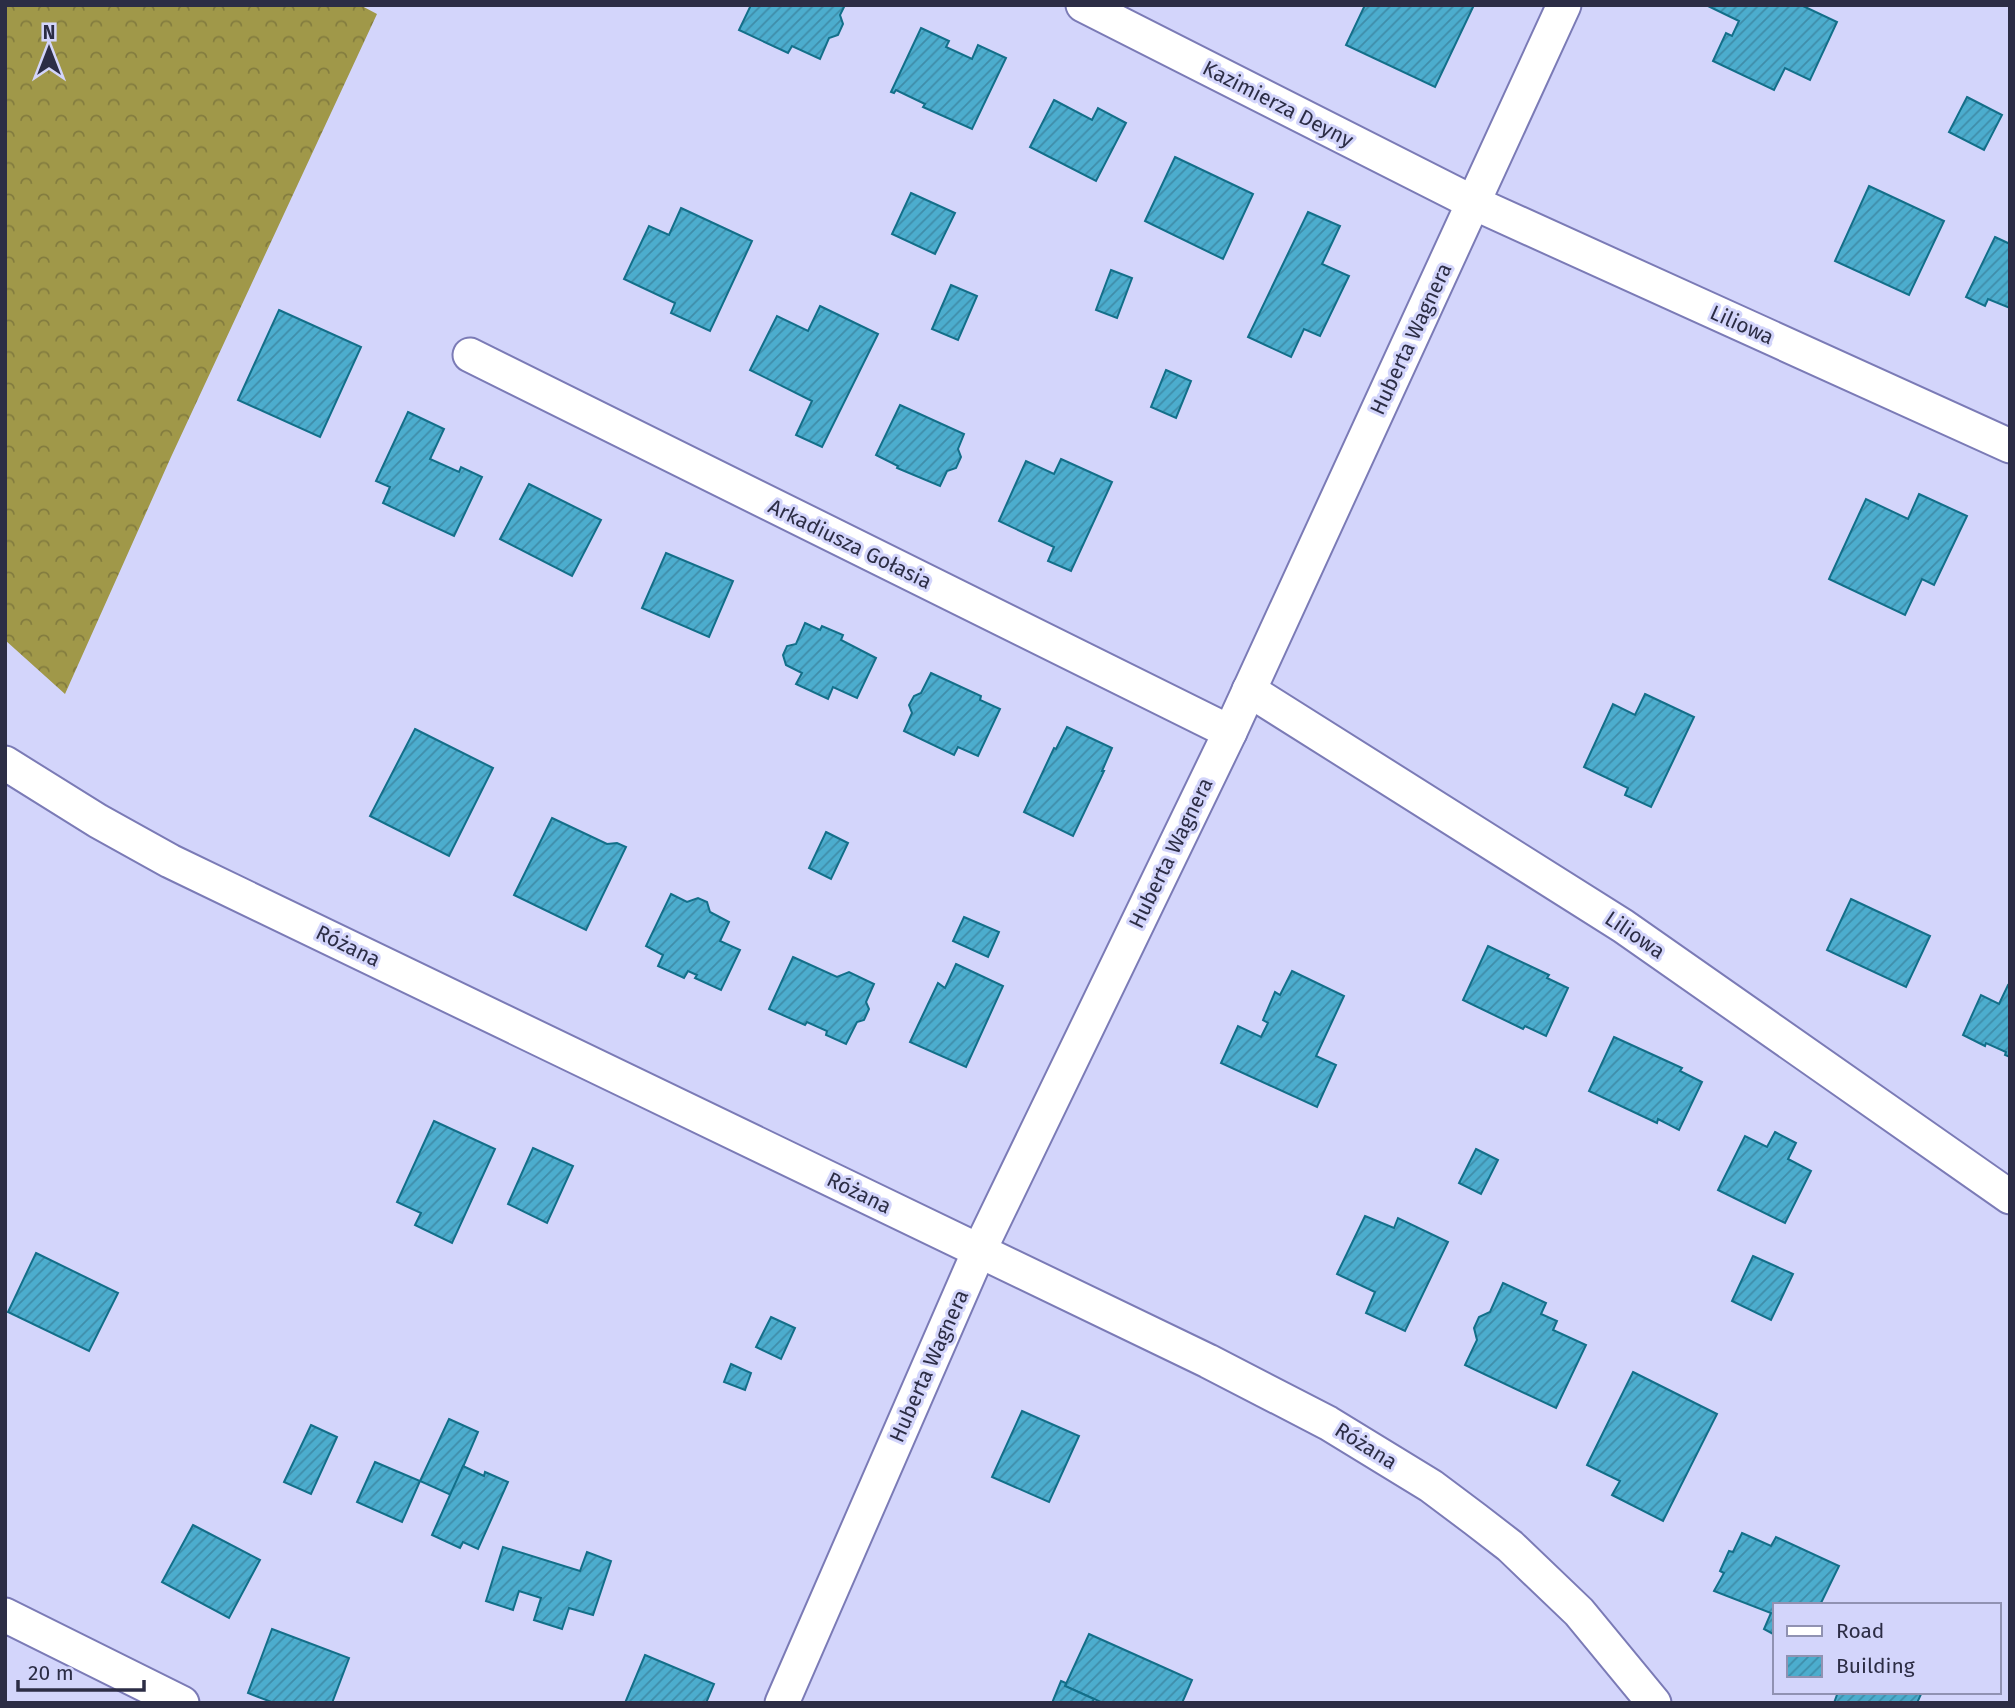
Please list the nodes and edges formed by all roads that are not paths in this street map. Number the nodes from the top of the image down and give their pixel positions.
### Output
1 (1083, 5) edge
2 (1564, 5) edge
3 (1474, 203) junction
4 (470, 355) dead end
5 (2010, 446) edge
6 (1250, 690) junction
7 (1230, 732) junction
8 (5, 763) edge
9 (2010, 1197) edge
10 (979, 1251) junction
11 (5, 1615) edge
12 (182, 1703) edge
13 (782, 1703) edge
14 (1654, 1703) edge

1 - 3 street, Kazimierza Deyny
2 - 3 street, Huberta Wagnera
3 - 5 street, Liliowa
3 - 6 street, Huberta Wagnera
4 - 7 street, Arkadiusza Gołasia
6 - 7 street, Huberta Wagnera
6 - 9 street, Liliowa
7 - 10 street, Huberta Wagnera
8 - 10 street, Różana
10 - 13 street, Huberta Wagnera
10 - 14 street, Różana
11 - 12 street

